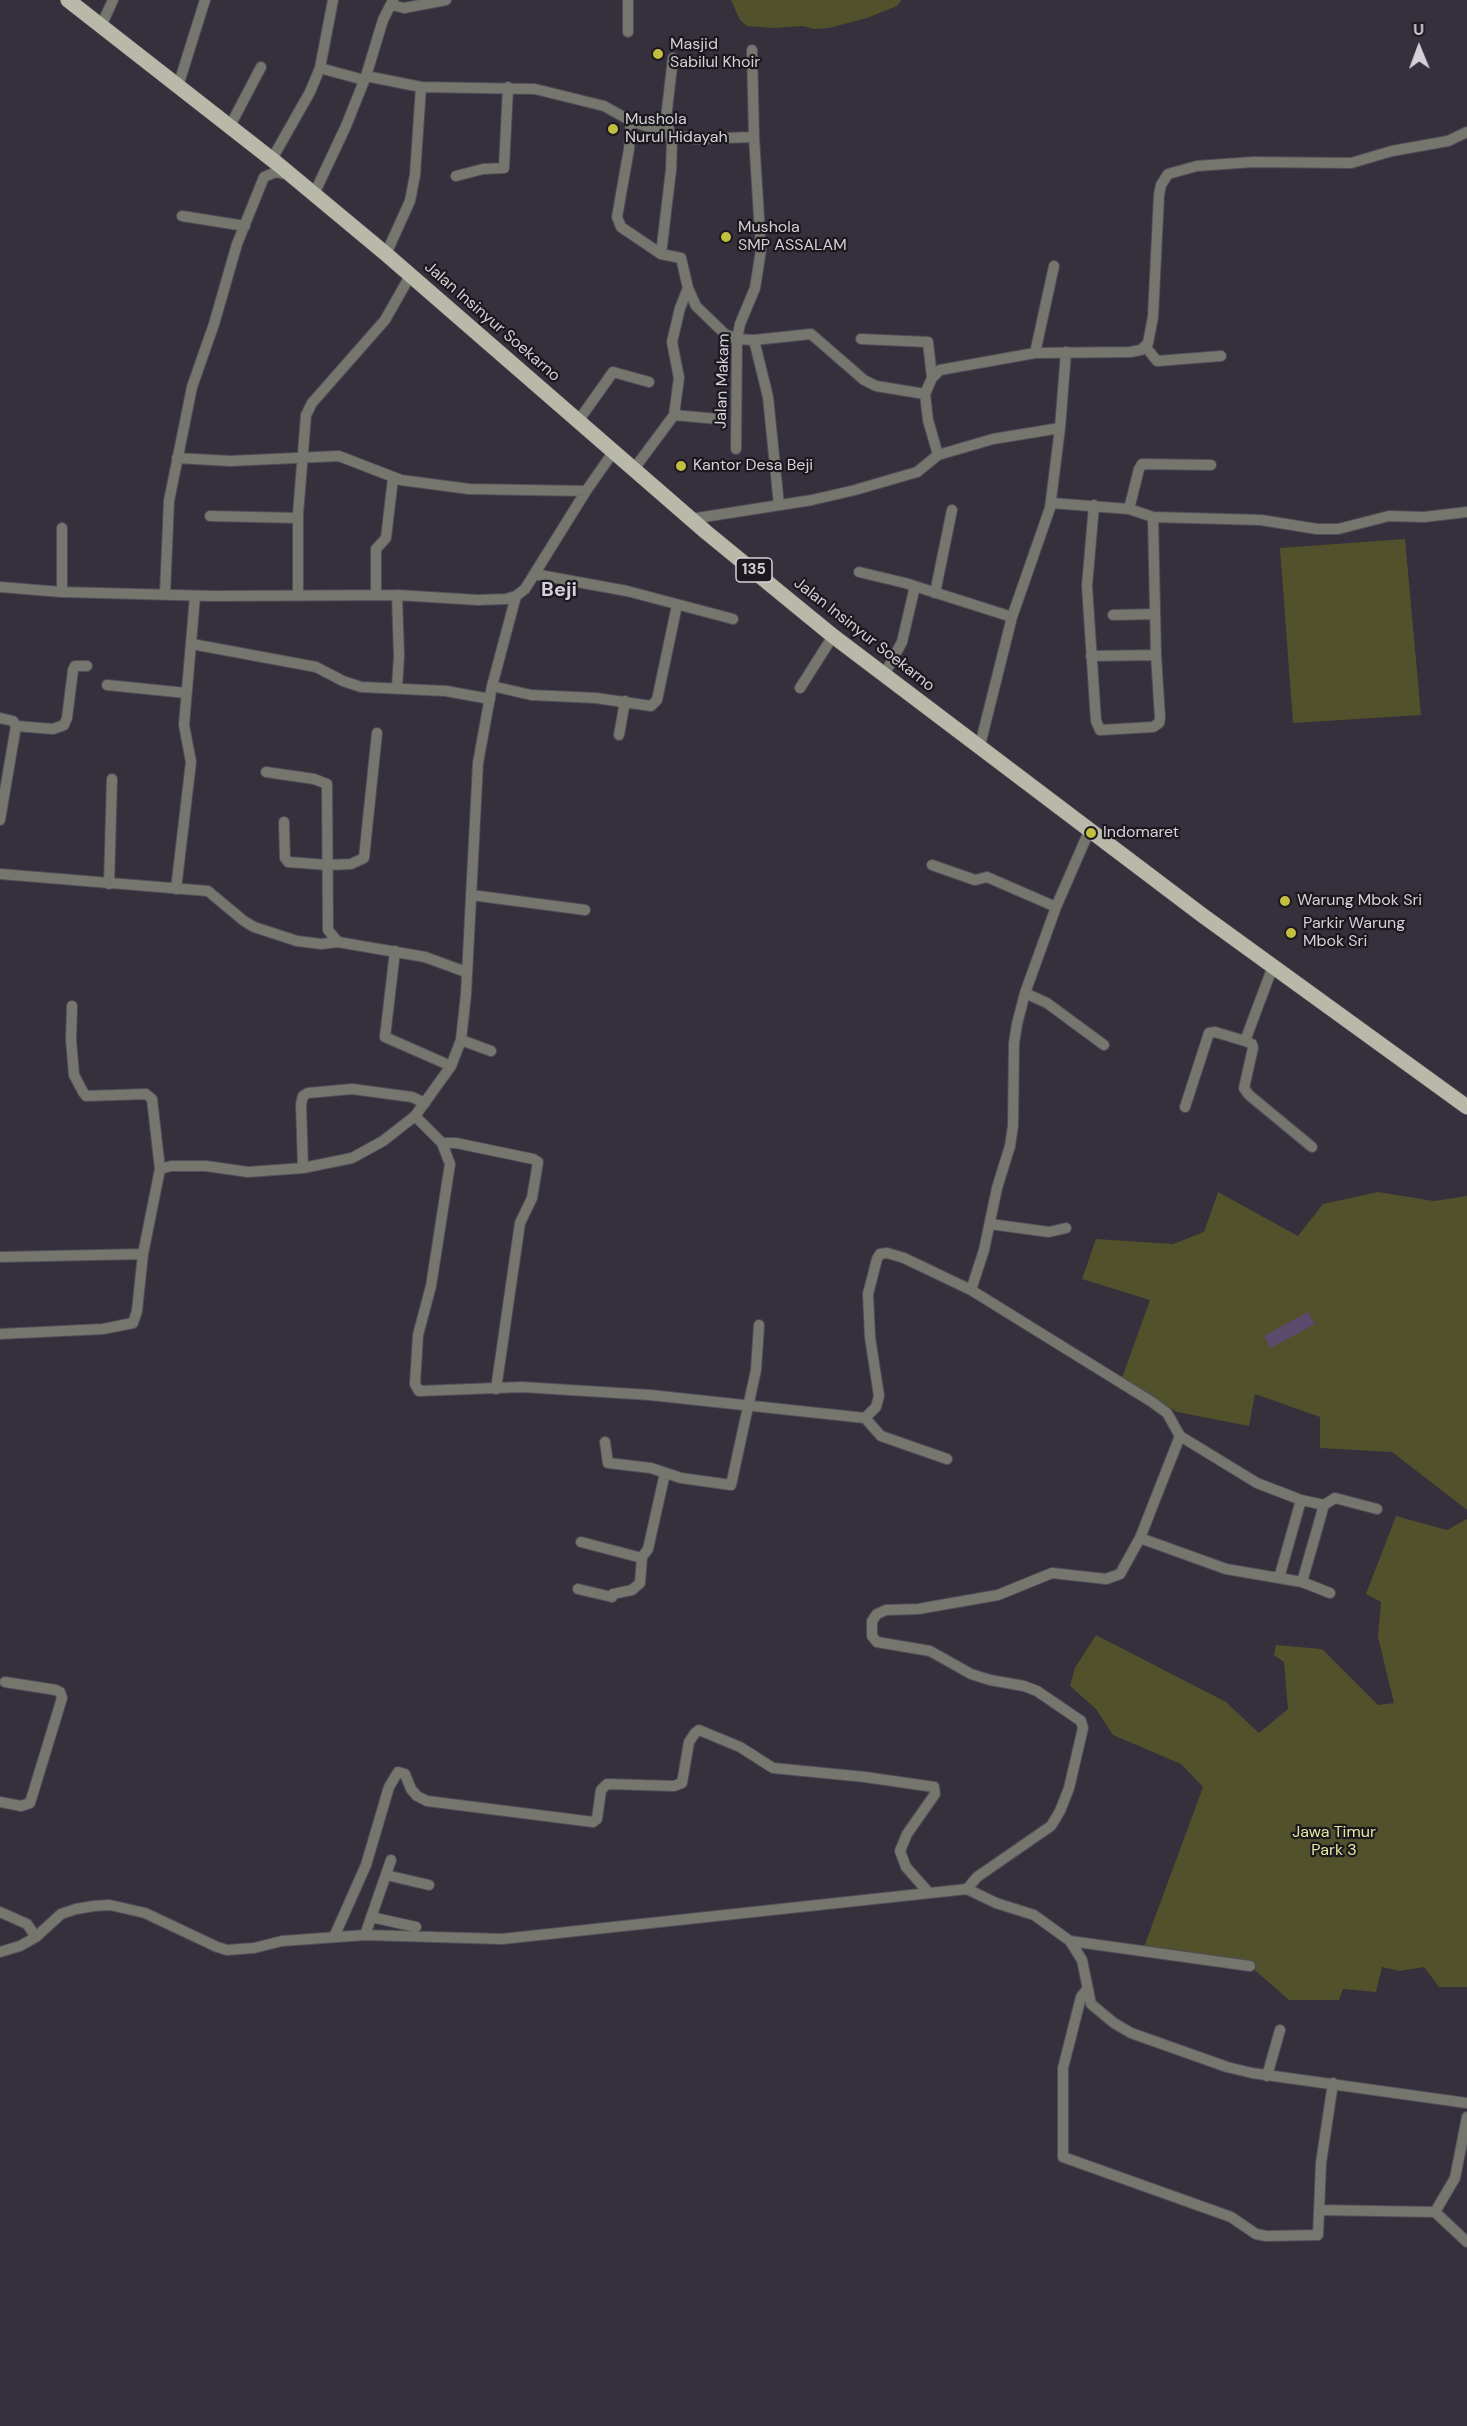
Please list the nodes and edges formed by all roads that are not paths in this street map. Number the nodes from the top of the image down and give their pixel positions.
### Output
1 (68, 0) edge
2 (113, 0) edge
3 (205, 0) edge
4 (333, 0) edge
5 (446, 0) edge
6 (628, 0) edge
7 (392, 2) edge
8 (101, 26) junction
9 (628, 32) dead end
10 (752, 50) dead end
11 (673, 58) dead end
12 (261, 67) dead end
13 (320, 68) junction
14 (365, 78) junction
15 (178, 86) junction
16 (421, 87) junction
17 (508, 87) junction
18 (631, 121) junction
19 (230, 126) junction
20 (1467, 132) edge
21 (670, 134) junction
22 (754, 137) junction
23 (272, 159) junction
24 (293, 176) junction
25 (456, 176) dead end
26 (314, 194) junction
27 (182, 216) dead end
28 (245, 226) junction
29 (386, 254) junction
30 (661, 254) junction
31 (1054, 266) dead end
32 (410, 276) junction
33 (688, 288) junction
34 (737, 339) junction
35 (861, 339) dead end
36 (754, 340) junction
37 (1145, 346) junction
38 (1066, 352) junction
39 (1035, 354) junction
40 (1221, 356) dead end
41 (932, 378) junction
42 (649, 382) dead end
43 (925, 394) junction
44 (674, 415) junction
45 (718, 419) dead end
46 (579, 420) junction
47 (1060, 428) junction
48 (736, 449) dead end
49 (614, 451) junction
50 (938, 455) junction
51 (177, 458) junction
52 (304, 458) junction
53 (1211, 465) dead end
54 (634, 469) junction
55 (393, 478) junction
56 (586, 490) junction
57 (1051, 503) junction
58 (779, 505) junction
59 (1094, 505) junction
60 (1129, 509) junction
61 (952, 510) dead end
62 (1467, 512) edge
63 (210, 516) dead end
64 (298, 518) junction
65 (1153, 518) junction
66 (691, 519) junction
67 (62, 528) dead end
68 (859, 572) dead end
69 (534, 574) junction
70 (915, 586) junction
71 (0, 587) edge
72 (62, 592) junction
73 (935, 592) junction
74 (165, 594) junction
75 (376, 595) junction
76 (397, 595) junction
77 (195, 596) junction
78 (298, 596) junction
79 (516, 596) junction
80 (677, 605) junction
81 (1155, 614) junction
82 (1113, 615) dead end
83 (1012, 617) junction
84 (733, 619) dead end
85 (833, 636) junction
86 (192, 644) junction
87 (1156, 655) junction
88 (1091, 656) junction
89 (87, 666) dead end
90 (884, 675) junction
91 (107, 685) dead end
92 (492, 686) junction
93 (396, 687) junction
94 (800, 688) dead end
95 (186, 693) junction
96 (489, 699) junction
97 (625, 701) junction
98 (0, 718) edge
99 (16, 726) junction
100 (377, 733) dead end
101 (620, 735) dead end
102 (980, 745) junction
103 (5, 761) edge
104 (266, 772) dead end
105 (112, 779) dead end
106 (0, 807) edge
107 (0, 820) edge
108 (284, 822) dead end
109 (1090, 829) junction
110 (328, 865) junction
111 (932, 865) dead end
112 (0, 874) edge
113 (109, 884) junction
114 (176, 889) junction
115 (471, 895) junction
116 (1056, 907) junction
117 (585, 910) dead end
118 (338, 942) junction
119 (395, 951) junction
120 (1273, 966) junction
121 (466, 972) junction
122 (1025, 993) junction
123 (72, 1006) dead end
124 (461, 1040) junction
125 (1245, 1041) junction
126 (1104, 1046) dead end
127 (491, 1051) dead end
128 (451, 1066) junction
129 (425, 1103) junction
130 (1185, 1107) dead end
131 (1467, 1107) edge
132 (415, 1116) junction
133 (442, 1143) junction
134 (1312, 1147) dead end
135 (303, 1168) junction
136 (160, 1169) junction
137 (990, 1224) junction
138 (1066, 1228) dead end
139 (143, 1254) junction
140 (0, 1257) edge
141 (971, 1290) junction
142 (759, 1324) dead end
143 (0, 1334) edge
144 (496, 1389) junction
145 (749, 1405) junction
146 (865, 1418) junction
147 (1180, 1436) junction
148 (605, 1442) dead end
149 (947, 1459) dead end
150 (665, 1473) junction
151 (1301, 1500) junction
152 (1324, 1505) junction
153 (1377, 1509) dead end
154 (1140, 1538) junction
155 (581, 1542) dead end
156 (645, 1554) junction
157 (1279, 1578) junction
158 (1302, 1582) junction
159 (578, 1589) dead end
160 (1330, 1593) dead end
161 (5, 1682) dead end
162 (0, 1802) edge
163 (391, 1860) dead end
164 (386, 1875) junction
165 (429, 1885) dead end
166 (967, 1889) junction
167 (928, 1893) junction
168 (0, 1912) edge
169 (371, 1917) junction
170 (416, 1927) dead end
171 (365, 1935) junction
172 (36, 1937) junction
173 (334, 1937) junction
174 (1070, 1941) junction
175 (0, 1952) edge
176 (1250, 1966) dead end
177 (1087, 1989) junction
178 (1280, 2030) dead end
179 (1267, 2076) junction
180 (1333, 2083) junction
181 (1467, 2103) edge
182 (1467, 2117) edge
183 (1319, 2210) junction
184 (1435, 2212) junction
185 (1467, 2242) edge

1 - 8 main road, Jalan Insinyur Soekarno / 135
2 - 8 street
3 - 15 street
4 - 13 street
5 - 7 street
6 - 9 street
7 - 14 street
8 - 15 main road, Jalan Insinyur Soekarno / 135
10 - 22 street, Jalan Makam
11 - 21 street
12 - 19 street
13 - 14 street
13 - 23 street
14 - 16 street
14 - 26 street
15 - 19 main road, Jalan Insinyur Soekarno / 135
16 - 17 street
16 - 29 street
17 - 18 street
17 - 25 street
18 - 21 street
18 - 30 street
19 - 23 main road, Jalan Insinyur Soekarno / 135
20 - 37 street
21 - 22 street
21 - 30 street
22 - 34 street, Jalan Makam
23 - 24 main road, Jalan Insinyur Soekarno / 135
24 - 26 main road, Jalan Insinyur Soekarno / 135
24 - 28 street
26 - 29 main road, Jalan Insinyur Soekarno / 135
27 - 28 street
28 - 51 street
29 - 32 main road, Jalan Insinyur Soekarno / 135
30 - 33 street
31 - 39 street
32 - 46 main road, Jalan Insinyur Soekarno / 135
32 - 52 street
33 - 34 street
33 - 44 street
34 - 36 street
34 - 48 street, Jalan Makam
35 - 41 street
36 - 43 street
36 - 58 street
37 - 38 street
37 - 40 street
38 - 39 street
38 - 47 street
39 - 41 street
41 - 43 street
42 - 46 street
43 - 50 street
44 - 45 street
44 - 54 street
46 - 49 main road, Jalan Insinyur Soekarno / 135
47 - 50 street
47 - 57 street
49 - 54 main road, Jalan Insinyur Soekarno / 135
49 - 56 street
50 - 58 street
51 - 52 street
51 - 74 street
52 - 55 street
52 - 64 street
53 - 60 street
54 - 66 main road, Jalan Insinyur Soekarno / 135
55 - 56 street
55 - 75 street
56 - 69 street
57 - 59 street
57 - 83 street
58 - 66 street
59 - 60 street
59 - 88 street
60 - 65 street
61 - 73 street
62 - 65 street
63 - 64 street
64 - 78 street
65 - 81 street
66 - 85 main road, Jalan Insinyur Soekarno / 135
67 - 72 street
68 - 70 street
69 - 79 street
69 - 80 street
70 - 73 street
70 - 90 street
71 - 72 street
72 - 74 street
73 - 83 street
74 - 77 street
75 - 76 street
75 - 78 street
76 - 79 street
76 - 93 street
77 - 78 street
77 - 86 street
79 - 92 street
80 - 84 street
80 - 97 street
81 - 82 street
81 - 87 street
83 - 102 street
85 - 90 main road, Jalan Insinyur Soekarno / 135
85 - 94 street
86 - 93 street
86 - 95 street
87 - 88 street
87 - 88 street
89 - 99 street
90 - 102 main road, Jalan Insinyur Soekarno / 135
91 - 95 street
92 - 96 street
92 - 97 street
93 - 96 street
95 - 114 street
96 - 115 street
97 - 101 street
98 - 99 street
99 - 103 street
100 - 110 street
102 - 109 main road, Jalan Insinyur Soekarno / 135
103 - 106 street
104 - 110 street
105 - 113 street
106 - 107 street
108 - 110 street
109 - 116 street
109 - 120 main road, Jalan Insinyur Soekarno / 135
110 - 118 street
111 - 116 street
112 - 113 street
113 - 114 street
114 - 118 street
115 - 117 street
115 - 121 street
116 - 122 street
118 - 119 street
119 - 121 street
119 - 128 street
120 - 125 street
120 - 131 main road, Jalan Insinyur Soekarno / 135
121 - 124 street
122 - 126 street
122 - 137 street
123 - 136 street
124 - 127 street
124 - 128 street
125 - 130 street
125 - 134 street
128 - 129 street
129 - 132 street
129 - 135 street
132 - 133 street
132 - 135 street
133 - 144 street
133 - 144 street
135 - 136 street
136 - 139 street
137 - 138 street
137 - 141 street
139 - 140 street
139 - 143 street
141 - 146 street
141 - 147 street
142 - 145 street
144 - 145 street
145 - 146 street
145 - 150 street
146 - 149 street
147 - 151 street
147 - 154 street
148 - 150 street
150 - 156 street
151 - 152 street
151 - 157 street
152 - 153 street
152 - 158 street
154 - 157 street
154 - 166 street
155 - 156 street
156 - 159 street
157 - 158 street
158 - 160 street
161 - 162 street
163 - 164 street
164 - 165 street
164 - 169 street
166 - 167 street
166 - 174 street
167 - 171 street
167 - 173 street
168 - 172 street
169 - 170 street
169 - 171 street
171 - 173 street
172 - 173 street
172 - 175 street
174 - 176 street
174 - 177 street
177 - 179 street
177 - 183 street
178 - 179 street
179 - 180 street
180 - 181 street
180 - 183 street
182 - 184 street
183 - 184 street
184 - 185 street

